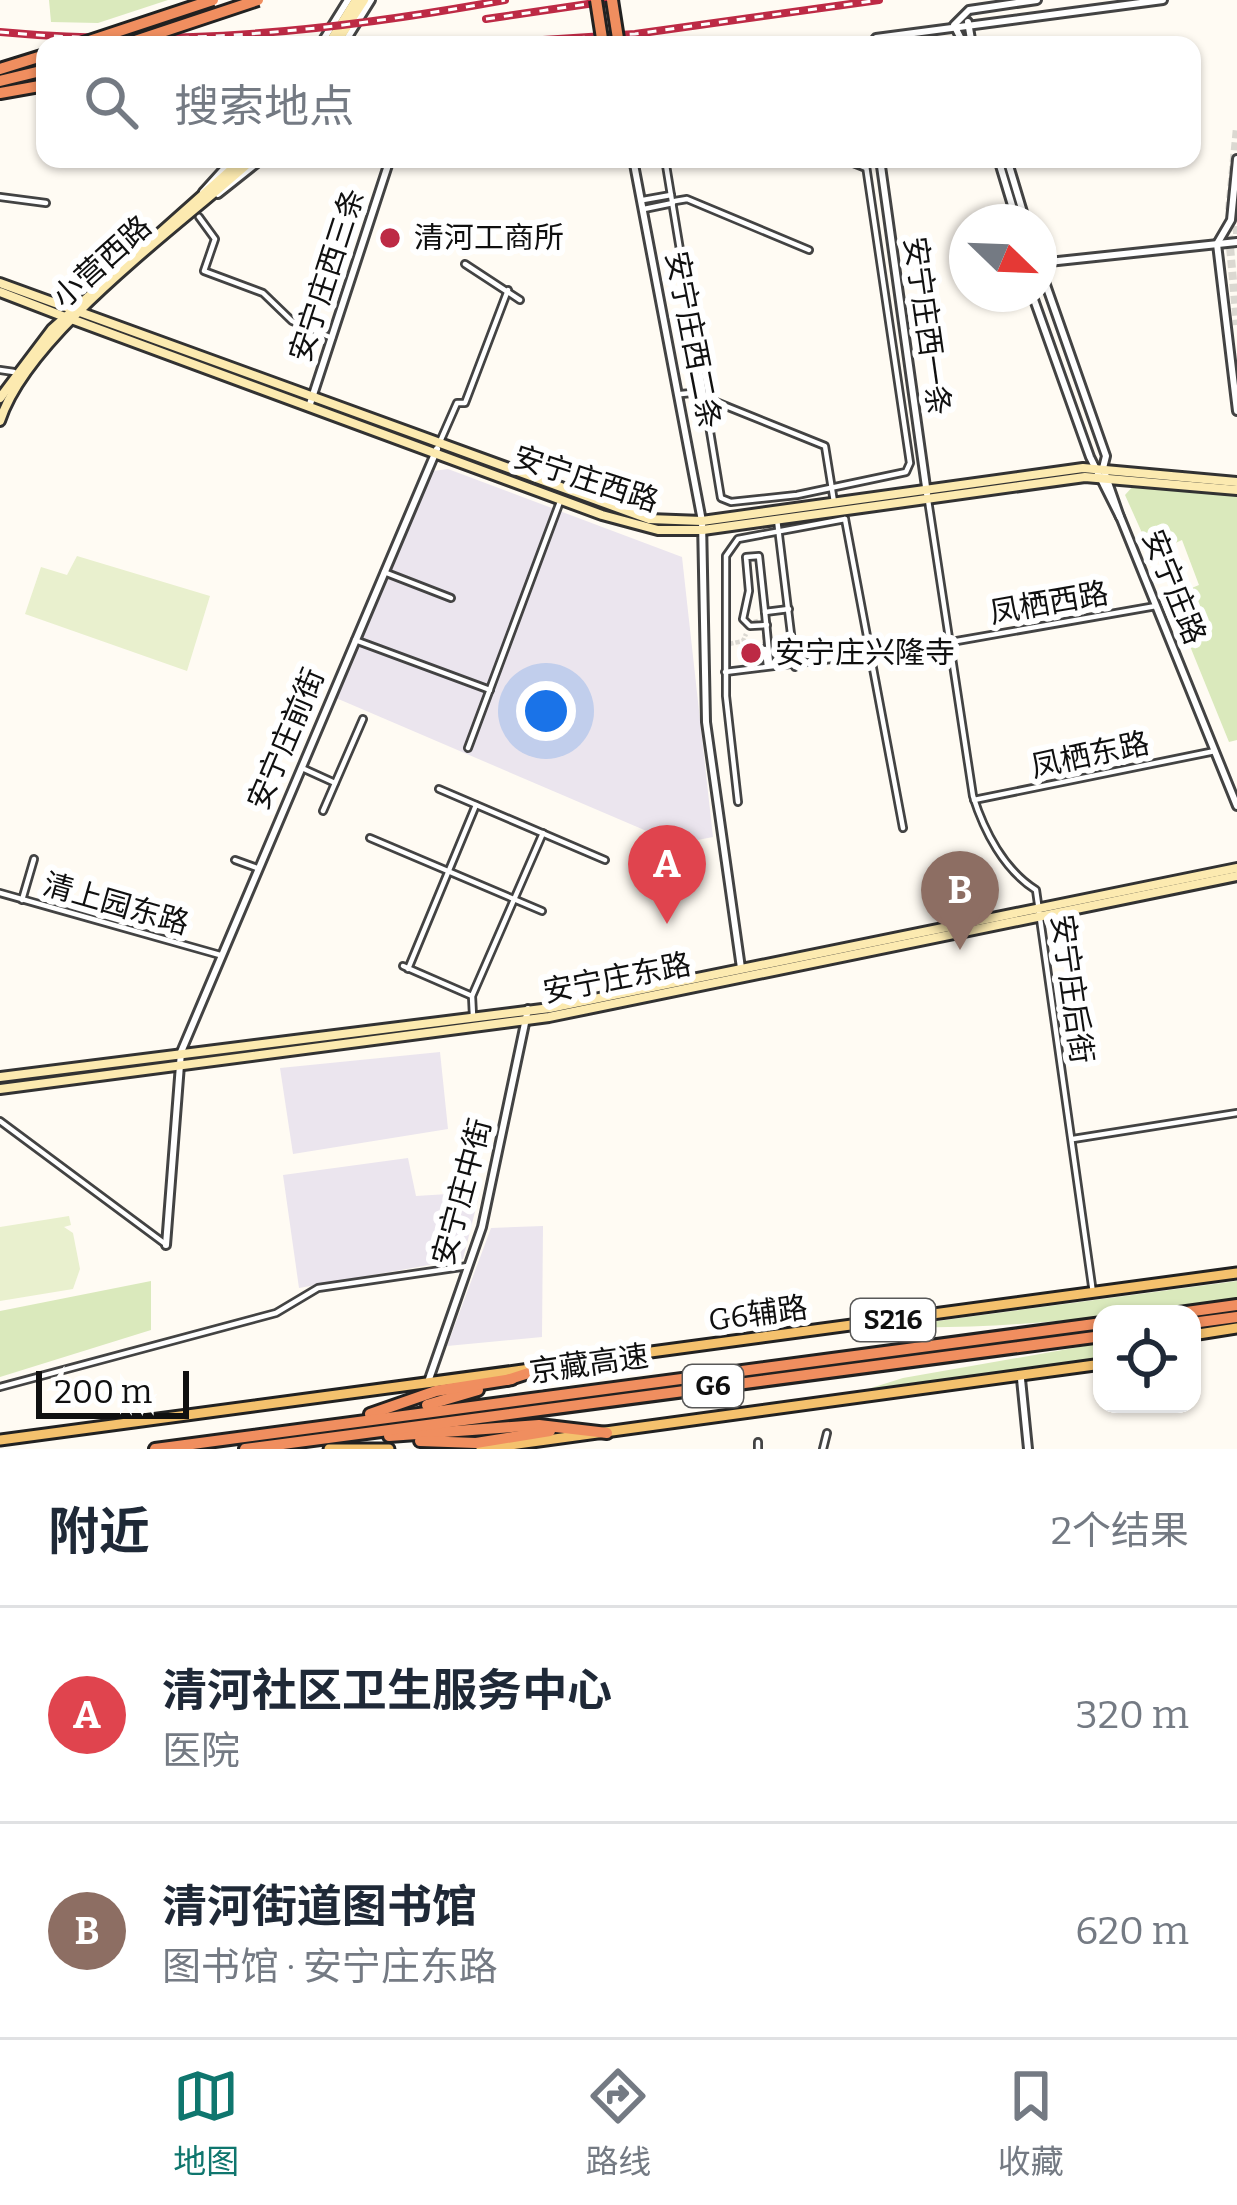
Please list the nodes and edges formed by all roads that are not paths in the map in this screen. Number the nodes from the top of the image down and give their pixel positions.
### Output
1 (213, 0) edge
2 (258, 0) edge
3 (360, 0) edge
4 (604, 0) edge
5 (1037, 0) edge
6 (1163, 0) edge
7 (968, 22) junction
8 (954, 25) junction
9 (104, 36) edge
10 (150, 36) edge
11 (338, 36) edge
12 (338, 36) edge
13 (610, 36) edge
14 (888, 36) edge
15 (962, 36) edge
16 (968, 36) edge
17 (36, 58) edge
18 (0, 68) edge
19 (36, 72) edge
20 (0, 81) edge
21 (36, 87) edge
22 (0, 94) edge
23 (1237, 160) edge
24 (226, 168) edge
25 (234, 168) edge
26 (245, 168) edge
27 (387, 168) edge
28 (635, 168) edge
29 (666, 168) edge
30 (866, 168) edge
31 (881, 168) edge
32 (1001, 168) edge
33 (1010, 168) edge
34 (0, 197) edge
35 (672, 200) junction
36 (202, 201) junction
37 (46, 202) dead end
38 (644, 204) junction
39 (1012, 204) edge
40 (1021, 204) edge
41 (200, 217) dead end
42 (1237, 242) edge
43 (1217, 244) junction
44 (809, 250) dead end
45 (1057, 262) edge
46 (465, 264) dead end
47 (0, 283) edge
48 (508, 290) junction
49 (0, 292) edge
50 (520, 300) dead end
51 (80, 309) junction
52 (1038, 312) edge
53 (1056, 312) edge
54 (69, 318) junction
55 (332, 338) junction
56 (0, 370) edge
57 (14, 372) junction
58 (681, 394) junction
59 (704, 395) junction
60 (0, 398) edge
61 (311, 402) junction
62 (1237, 411) edge
63 (0, 421) edge
64 (437, 449) junction
65 (1102, 473) junction
66 (1237, 486) edge
67 (833, 487) junction
68 (927, 495) junction
69 (561, 499) junction
70 (839, 506) junction
71 (777, 519) junction
72 (845, 519) junction
73 (702, 526) junction
74 (780, 533) junction
75 (384, 572) junction
76 (452, 598) dead end
77 (764, 600) junction
78 (746, 602) junction
79 (1156, 606) junction
80 (789, 610) junction
81 (765, 612) junction
82 (761, 624) junction
83 (355, 640) junction
84 (951, 642) junction
85 (765, 649) tunnel mouth
86 (873, 654) junction
87 (768, 665) junction
88 (795, 667) junction
89 (725, 672) junction
90 (490, 690) junction
91 (363, 719) dead end
92 (468, 748) dead end
93 (1215, 752) junction
94 (300, 767) junction
95 (335, 783) junction
96 (439, 788) dead end
97 (974, 800) junction
98 (738, 802) dead end
99 (476, 805) junction
100 (1237, 806) edge
101 (323, 811) dead end
102 (903, 828) dead end
103 (543, 833) junction
104 (370, 838) dead end
105 (34, 859) dead end
106 (235, 860) dead end
107 (605, 860) dead end
108 (257, 868) junction
109 (449, 871) junction
110 (1237, 872) edge
111 (0, 893) edge
112 (514, 898) junction
113 (22, 900) junction
114 (542, 911) dead end
115 (1040, 914) junction
116 (220, 955) junction
117 (741, 969) junction
118 (472, 996) junction
119 (528, 1014) junction
120 (473, 1017) junction
121 (181, 1052) junction
122 (180, 1064) junction
123 (0, 1077) edge
124 (0, 1089) edge
125 (1237, 1113) edge
126 (0, 1121) edge
127 (1073, 1139) junction
128 (166, 1245) joint
129 (469, 1266) junction
130 (1237, 1274) edge
131 (1094, 1293) junction
132 (1237, 1305) edge
133 (1201, 1310) edge
134 (1237, 1317) edge
135 (1201, 1322) edge
136 (1093, 1324) edge
137 (1237, 1328) edge
138 (1201, 1334) edge
139 (1093, 1337) edge
140 (550, 1366) junction
141 (1093, 1366) edge
142 (512, 1378) junction
143 (1021, 1378) junction
144 (428, 1382) junction
145 (0, 1387) edge
146 (389, 1416) junction
147 (346, 1422) junction
148 (607, 1432) junction
149 (827, 1433) dead end
150 (0, 1440) edge
151 (327, 1443) edge
152 (538, 1445) edge
153 (514, 1447) edge
154 (155, 1449) edge
155 (245, 1449) edge
156 (389, 1449) edge
157 (482, 1449) edge
158 (823, 1449) edge
159 (1028, 1449) edge

1 - 9 highway, bridge
2 - 10 highway, bridge
3 - 11 main road
3 - 12 street
4 - 13 highway, bridge
5 - 8 street
6 - 7 street
7 - 8 street
7 - 16 street
8 - 14 street
8 - 15 street
17 - 18 highway
19 - 20 highway
21 - 22 highway
23 - 43 street
24 - 36 street, 小营西路
25 - 36 main road, 小营西路
26 - 36 main road, 小营西路
27 - 55 street, 安宁庄西三条
28 - 38 street, 安宁庄西二条
29 - 35 street
30 - 67 street
31 - 68 street, 安宁庄西一条
32 - 39 street
33 - 40 street
34 - 37 street
35 - 38 street
35 - 44 street
35 - 59 street
36 - 51 main road, 小营西路
38 - 58 street, 安宁庄西二条
41 - 55 street
42 - 43 street
43 - 45 street
43 - 62 street
46 - 48 street
47 - 51 main road, 安宁庄西路
48 - 50 street
48 - 64 street
49 - 54 main road, 安宁庄西路
51 - 54 main road, 小营西路
51 - 61 main road, 安宁庄西路
52 - 65 street, 安宁庄路
53 - 65 street, 安宁庄路
54 - 57 main road, 小营西路
54 - 61 main road, 安宁庄西路
54 - 63 main road, 小营西路
55 - 61 street, 安宁庄西三条
56 - 57 street
57 - 60 main road, 小营西路
58 - 59 street
58 - 73 street, 安宁庄西二条
59 - 67 street
59 - 67 street
61 - 64 main road, 安宁庄西路
64 - 69 main road, 安宁庄西路
64 - 73 main road, 安宁庄西路
64 - 75 street, 安宁庄前街
65 - 66 main road, 安宁庄西路
65 - 68 main road, 安宁庄西路
65 - 79 street, 安宁庄路
67 - 70 street
68 - 70 main road, 安宁庄西路
68 - 84 street, 安宁庄后街
69 - 73 main road, 安宁庄西路
69 - 90 street
70 - 71 main road, 安宁庄西路
70 - 72 street
70 - 73 main road
71 - 73 main road, 安宁庄西路
71 - 74 street
72 - 74 street
72 - 86 street
73 - 117 street, 安宁庄西二条
74 - 80 street
74 - 89 street
75 - 76 street
75 - 83 street, 安宁庄前街
77 - 78 street
77 - 78 street
77 - 81 street
78 - 82 street
79 - 84 street, 凤栖西路
79 - 93 street, 安宁庄路
80 - 81 street
80 - 88 street
81 - 82 street
82 - 87 street
83 - 90 street
83 - 94 street, 安宁庄前街
84 - 97 street, 安宁庄后街
85 - 87 street
86 - 88 street
86 - 102 street
87 - 88 street
87 - 89 street
89 - 98 street
90 - 92 street
91 - 95 street
93 - 97 street, 凤栖东路
93 - 100 street, 安宁庄路
94 - 95 street
94 - 108 street, 安宁庄前街
95 - 101 street
96 - 99 street
97 - 115 street, 安宁庄后街
99 - 103 street
99 - 109 street
103 - 107 street
103 - 112 street
104 - 109 street
105 - 113 street
106 - 108 street
108 - 116 street, 安宁庄前街
109 - 112 street
109 - 118 street
110 - 115 main road, 安宁庄东路
111 - 113 street, 清上园东路
112 - 114 street
112 - 118 street
113 - 116 street, 清上园东路
115 - 117 main road, 安宁庄东路
115 - 119 main road, 安宁庄东路
115 - 127 street, 安宁庄后街
116 - 121 street, 安宁庄前街
117 - 119 main road, 安宁庄东路
118 - 120 street
119 - 120 main road, 安宁庄东路
119 - 122 main road, 安宁庄东路
119 - 129 street, 安宁庄中街
120 - 121 main road, 安宁庄东路
121 - 122 street, 安宁庄前街
121 - 123 main road, 安宁庄东路
122 - 124 main road, 安宁庄东路
122 - 128 street
125 - 127 street
126 - 128 street
127 - 131 street, 安宁庄后街
129 - 144 street, 安宁庄中街
129 - 145 street
130 - 131 main road, G6辅路 / S216
131 - 140 main road, G6辅路 / S216
132 - 133 highway
134 - 135 highway
136 - 146 highway, 京藏高速 / G6
137 - 138 main road
139 - 151 highway, 京藏高速 / G6
140 - 142 highway
140 - 144 main road, G6辅路 / S216
141 - 143 main road
142 - 146 highway
142 - 147 highway
143 - 148 main road
143 - 159 street
144 - 150 main road, G6辅路 / S216
146 - 147 highway, 京藏高速 / G6
147 - 154 highway, 京藏高速 / G6
148 - 151 highway
148 - 152 main road
149 - 158 street
151 - 155 highway, 京藏高速 / G6
151 - 156 main road
152 - 153 main road
153 - 157 main road

